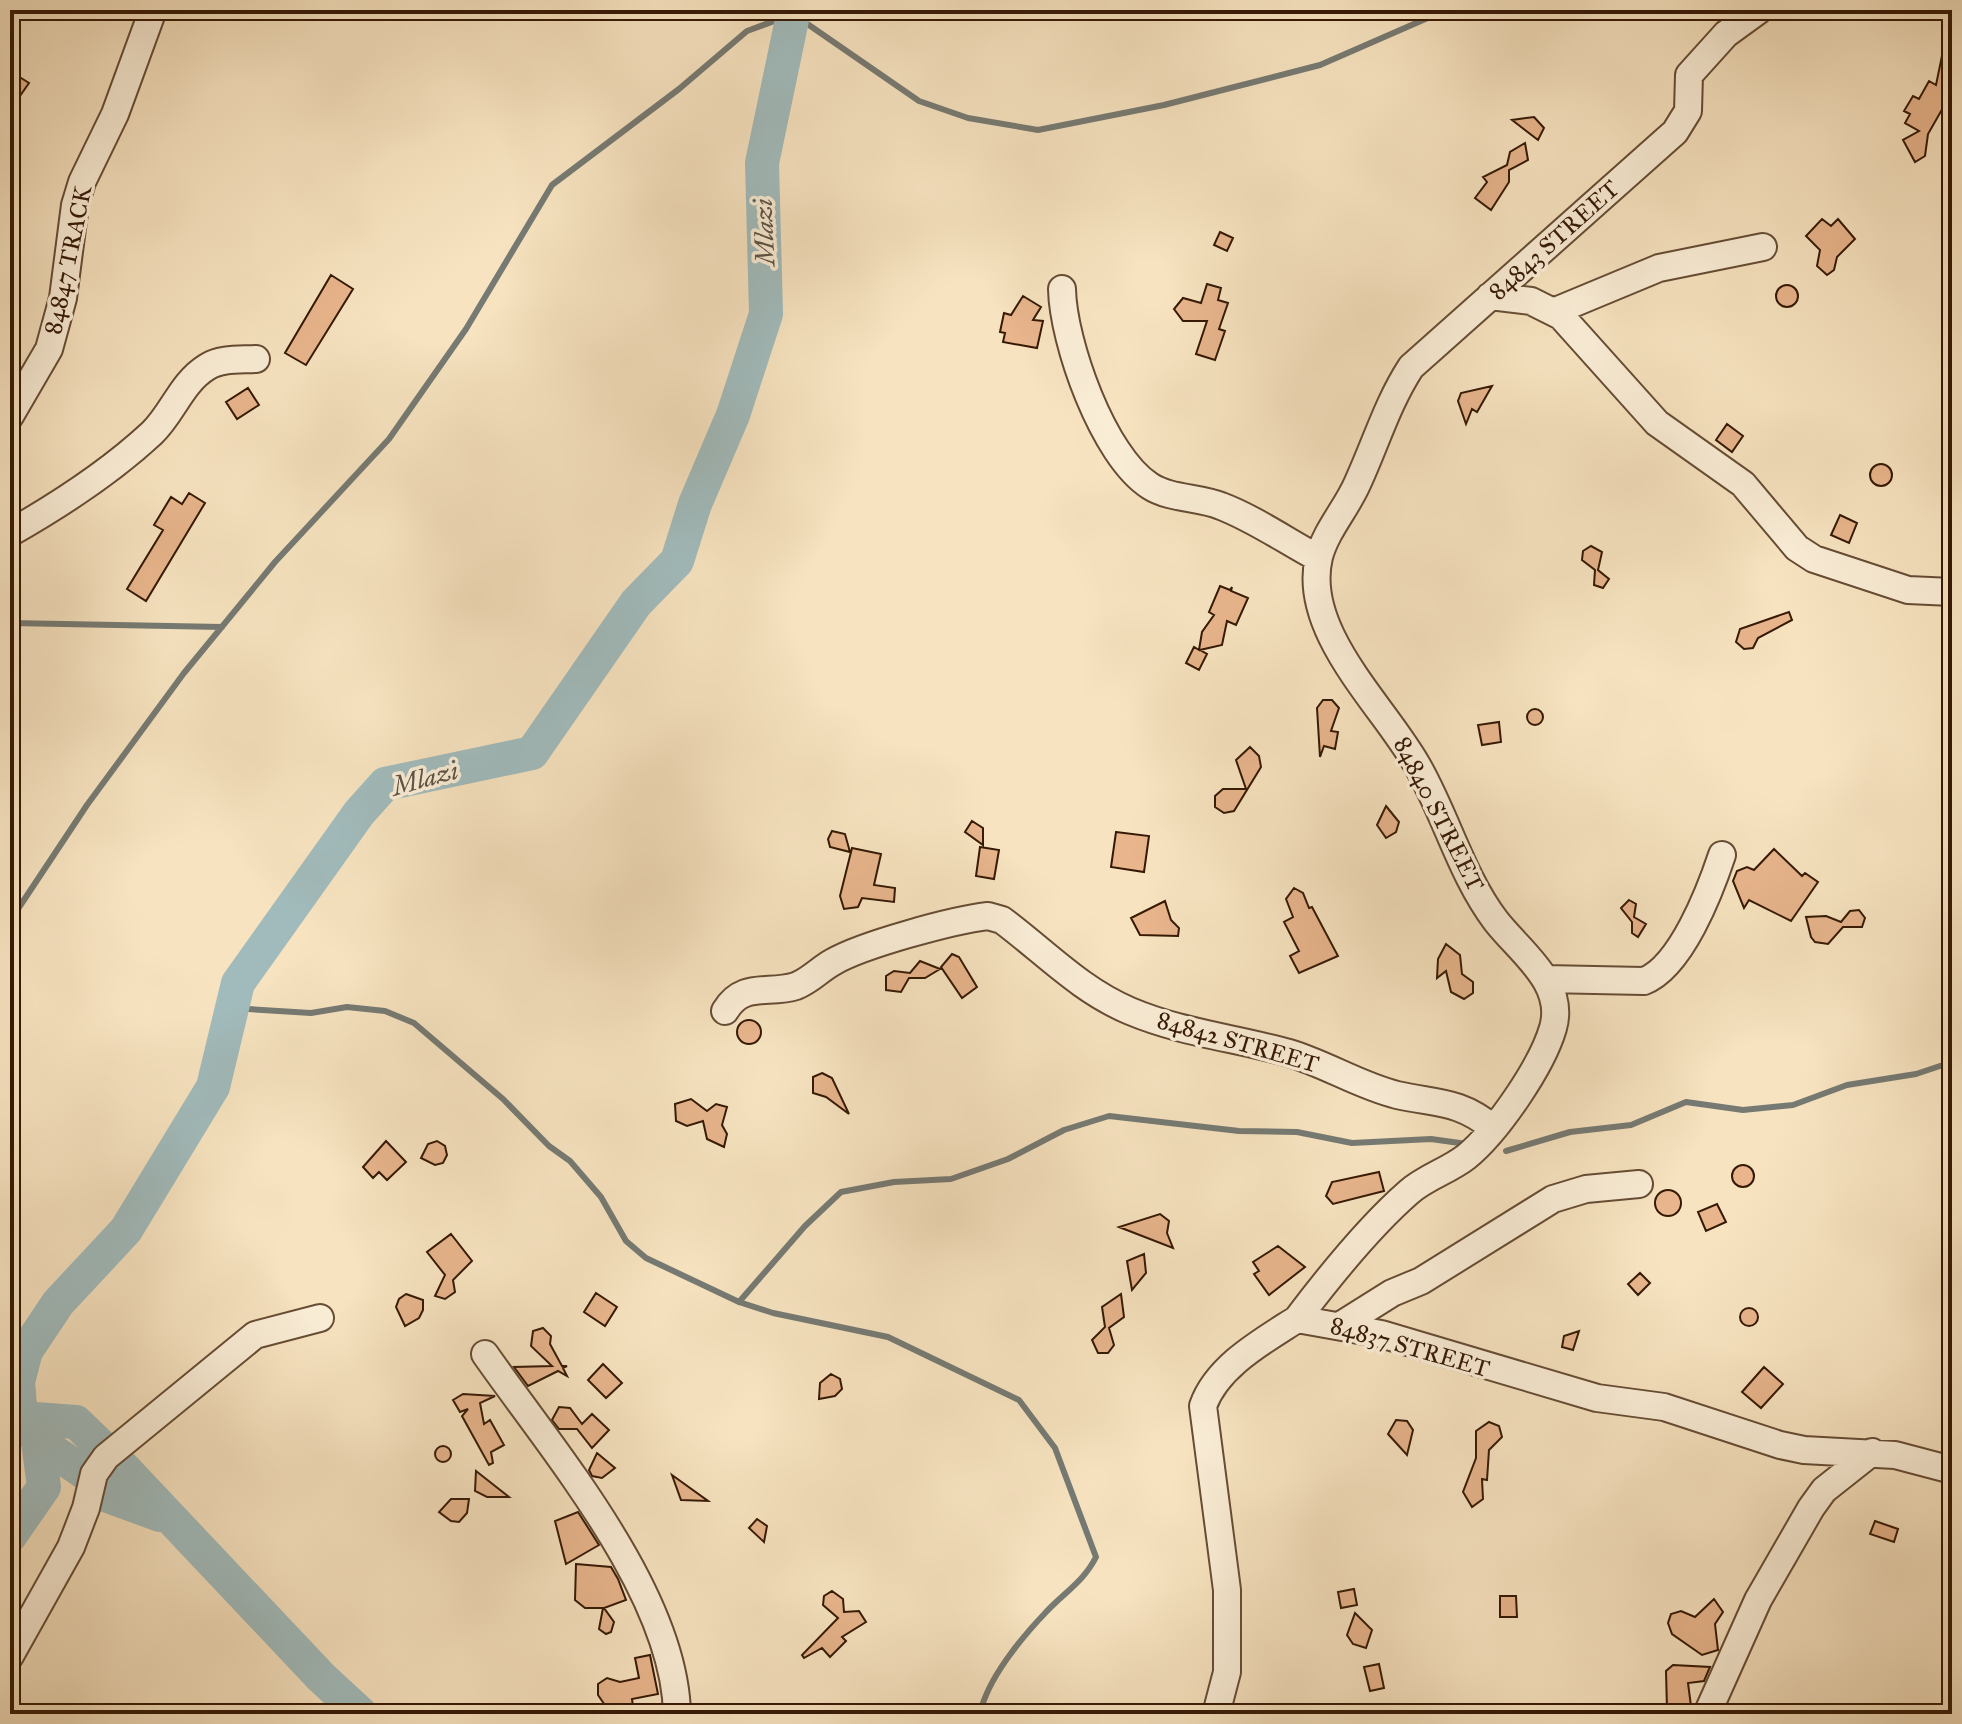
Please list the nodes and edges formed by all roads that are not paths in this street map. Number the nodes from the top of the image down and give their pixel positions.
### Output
1 (153, 10) edge
2 (1759, 10) edge
3 (1763, 247) dead end
4 (1062, 289) dead end
5 (1490, 296) junction
6 (1553, 312) junction
7 (256, 359) dead end
8 (10, 416) edge
9 (1357, 484) joint
10 (10, 533) edge
11 (1318, 558) junction
12 (1952, 592) edge
13 (1722, 855) dead end
14 (1545, 979) junction
15 (725, 1011) dead end
16 (1493, 1128) junction
17 (1639, 1184) dead end
18 (320, 1318) dead end
19 (1297, 1319) junction
20 (1341, 1325) junction
21 (485, 1354) dead end
22 (1872, 1452) junction
23 (1952, 1470) edge
24 (10, 1656) edge
25 (677, 1714) edge
26 (1216, 1714) edge
27 (1707, 1714) edge

1 - 8 street, 84847 TRACK
2 - 5 street, 84843 STREET
3 - 6 street
4 - 11 street
5 - 6 street
5 - 9 street, 84843 STREET
6 - 12 street
7 - 10 street
9 - 11 street, 84840 STREET
11 - 14 street, 84840 STREET
13 - 14 street
14 - 16 street, 84840 STREET
15 - 16 street, 84842 STREET
16 - 19 street, 84840 STREET
17 - 20 street
18 - 24 street
19 - 20 street, 84837 STREET
19 - 26 street, 84837 STREET
20 - 22 street, 84837 STREET
21 - 25 street
22 - 23 street, 84837 STREET
22 - 27 street

